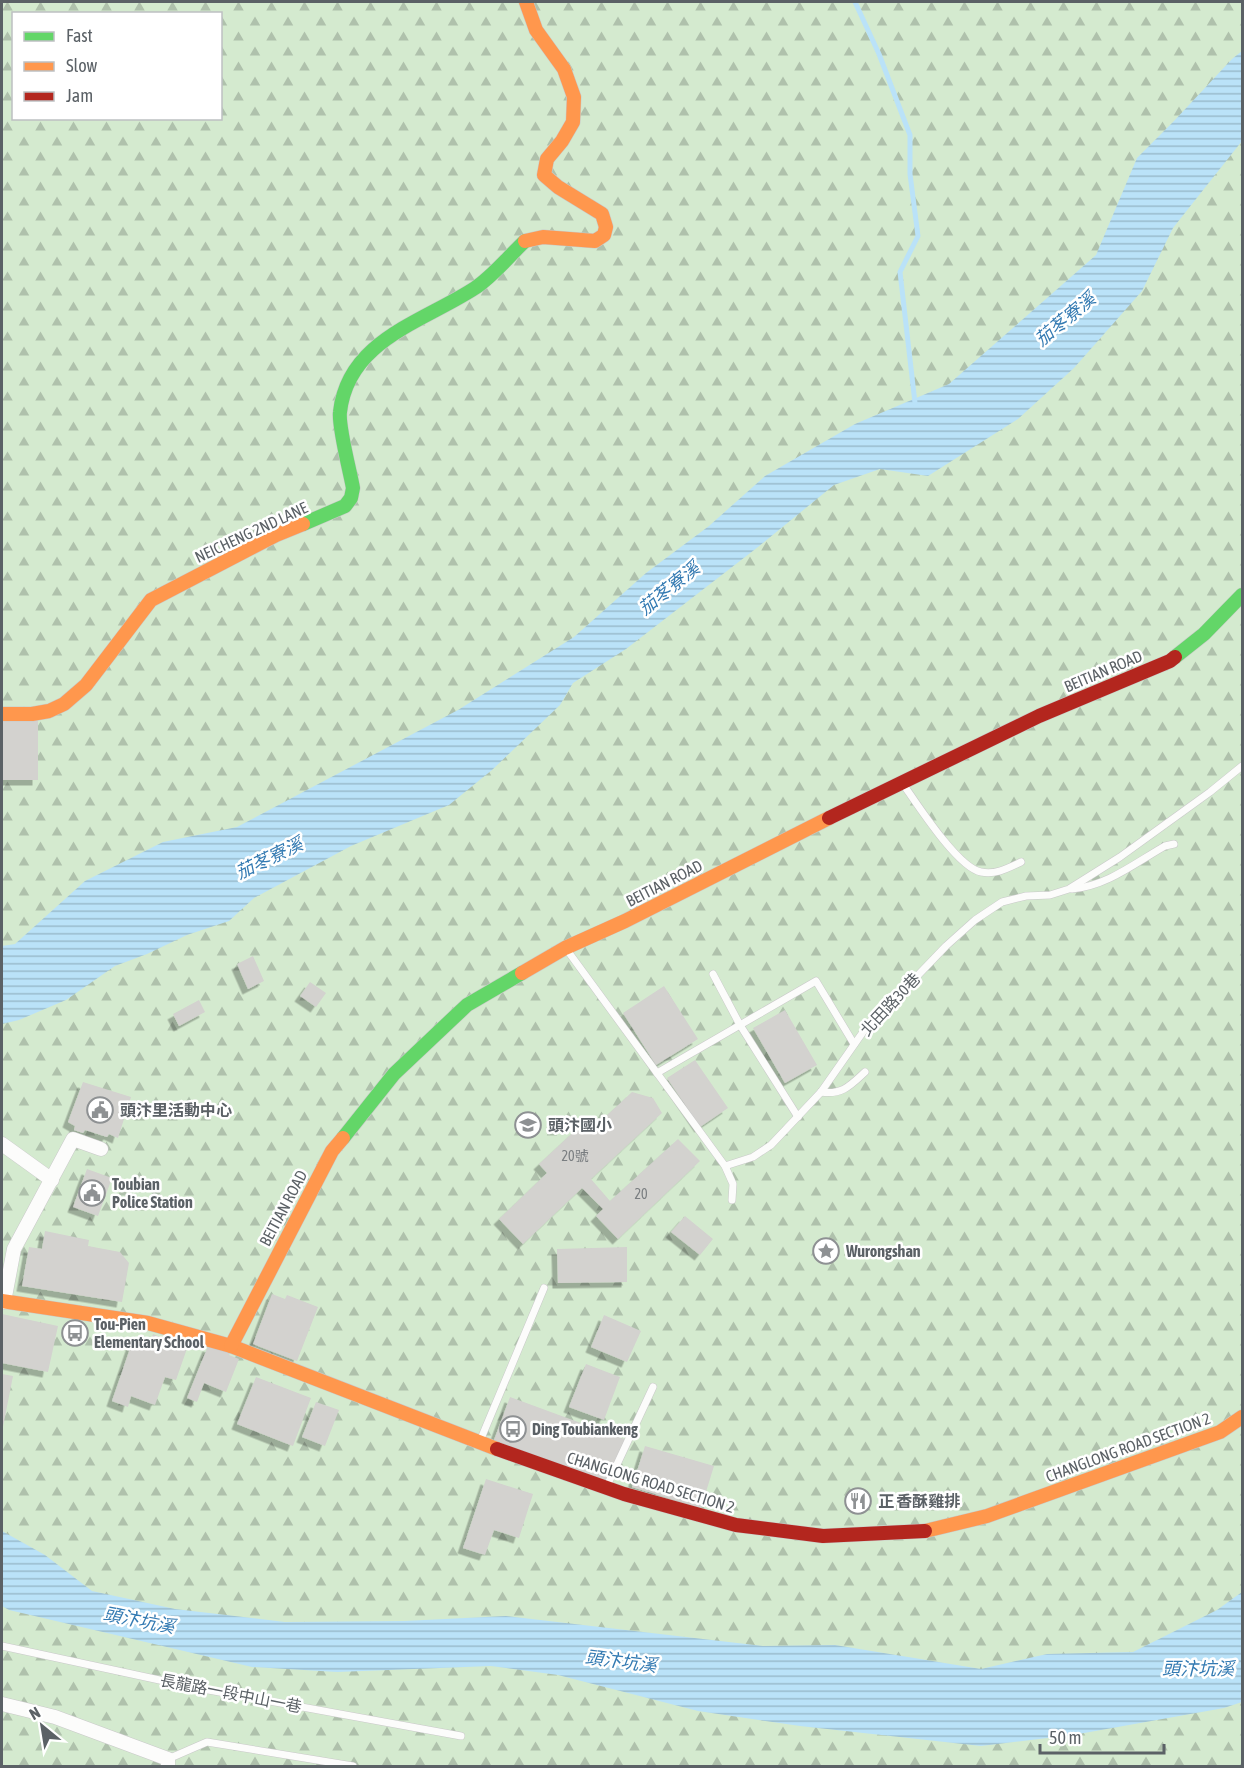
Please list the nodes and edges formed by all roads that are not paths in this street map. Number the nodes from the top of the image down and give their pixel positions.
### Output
1 (526, 2) edge
2 (1242, 595) edge
3 (2, 714) edge
4 (1242, 766) edge
5 (901, 782) junction
6 (1174, 844) dead end
7 (1021, 862) dead end
8 (1069, 889) junction
9 (565, 948) junction
10 (713, 974) dead end
11 (740, 1025) junction
12 (854, 1044) junction
13 (865, 1072) dead end
14 (657, 1073) junction
15 (821, 1092) junction
16 (798, 1117) junction
17 (2, 1144) edge
18 (100, 1149) dead end
19 (725, 1166) junction
20 (52, 1180) junction
21 (732, 1200) dead end
22 (544, 1288) dead end
23 (2, 1302) edge
24 (231, 1346) junction
25 (653, 1387) dead end
26 (1242, 1417) edge
27 (478, 1443) junction
28 (606, 1488) junction
29 (2, 1646) edge
30 (2, 1704) edge
31 (461, 1736) dead end
32 (168, 1763) edge
33 (353, 1767) edge

1 - 3 street, NEICHENG 2ND LANE
2 - 5 street, BEITIAN ROAD
4 - 8 lane, 北田路30巷
5 - 7 lane
5 - 9 street, BEITIAN ROAD
6 - 8 lane
8 - 12 lane, 北田路30巷
9 - 14 lane
9 - 24 street, BEITIAN ROAD
10 - 11 lane
11 - 12 lane
11 - 14 lane
11 - 16 lane
12 - 15 lane, 北田路30巷
13 - 15 lane
14 - 19 lane
15 - 16 lane, 北田路30巷
16 - 19 lane, 北田路30巷
17 - 20 street
18 - 20 street
19 - 21 lane
20 - 23 street
22 - 27 lane
23 - 24 street, CHANGLONG ROAD SECTION 2
24 - 27 street, CHANGLONG ROAD SECTION 2
25 - 28 lane
26 - 28 street, CHANGLONG ROAD SECTION 2
27 - 28 street, CHANGLONG ROAD SECTION 2
29 - 31 lane, 長龍路一段中山一巷
30 - 32 street
32 - 33 lane

